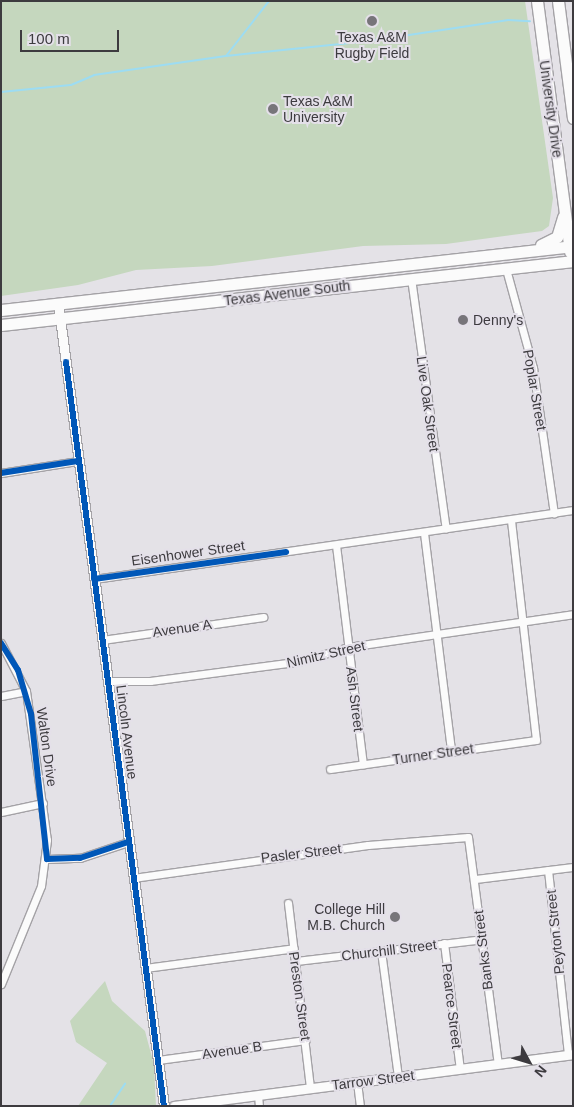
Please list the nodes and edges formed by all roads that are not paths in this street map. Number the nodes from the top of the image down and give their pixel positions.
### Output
1 (537, 1) edge
2 (558, 1) edge
3 (573, 118) edge
4 (564, 203) junction
5 (571, 246) edge
6 (529, 250) junction
7 (572, 264) edge
8 (506, 269) junction
9 (411, 278) junction
10 (247, 281) junction
11 (250, 298) junction
12 (58, 303) junction
13 (1, 310) edge
14 (60, 319) junction
15 (1, 326) edge
16 (78, 461) junction
17 (1, 473) edge
18 (573, 510) edge
19 (554, 513) junction
20 (511, 520) junction
21 (446, 529) junction
22 (424, 533) junction
23 (336, 544) junction
24 (94, 579) junction
25 (573, 614) edge
26 (263, 617) dead end
27 (523, 622) junction
28 (436, 634) junction
29 (102, 640) junction
30 (1, 643) edge
31 (348, 648) junction
32 (108, 681) junction
33 (26, 691) junction
34 (1, 696) edge
35 (452, 751) junction
36 (363, 764) junction
37 (330, 769) dead end
38 (42, 803) junction
39 (1, 812) edge
40 (468, 837) joint
41 (128, 842) junction
42 (47, 860) junction
43 (573, 867) edge
44 (548, 870) junction
45 (133, 878) junction
46 (475, 879) junction
47 (288, 903) dead end
48 (482, 939) junction
49 (444, 943) junction
50 (294, 948) junction
51 (381, 951) junction
52 (296, 961) junction
53 (145, 968) junction
54 (1, 984) edge
55 (306, 1040) junction
56 (570, 1055) edge
57 (158, 1060) junction
58 (498, 1064) junction
59 (460, 1069) junction
60 (398, 1077) junction
61 (357, 1082) junction
62 (310, 1088) junction
63 (258, 1095) junction
64 (164, 1106) edge
65 (174, 1106) edge
66 (259, 1106) edge
67 (360, 1106) edge

1 - 4 main road, University Drive
2 - 3 main road, University Drive
4 - 5 main road, University Drive
4 - 6 main road
5 - 6 main road, Texas Avenue South
5 - 7 main road, University Drive
6 - 10 main road, Texas Avenue South
7 - 8 main road, Texas Avenue South
8 - 9 main road, Texas Avenue South
8 - 19 street, Poplar Street
9 - 11 main road, Texas Avenue South
9 - 21 street, Live Oak Street
10 - 11 main road
10 - 12 main road, Texas Avenue South
11 - 14 main road, Texas Avenue South
12 - 13 main road, Texas Avenue South
12 - 14 street, Lincoln Avenue
14 - 15 main road, Texas Avenue South
14 - 16 street, Lincoln Avenue
16 - 17 street
16 - 24 street, Lincoln Avenue
18 - 19 street, Eisenhower Street
19 - 20 street, Eisenhower Street
20 - 21 street, Eisenhower Street
20 - 27 street
21 - 22 street, Eisenhower Street
22 - 23 street, Eisenhower Street
22 - 28 street
23 - 24 street, Eisenhower Street
23 - 31 street, Ash Street
24 - 29 street, Lincoln Avenue
25 - 27 street, Nimitz Street
26 - 29 street, Avenue A
27 - 28 street, Nimitz Street
27 - 35 street, Turner Street
28 - 31 street, Nimitz Street
28 - 35 street
29 - 32 street, Lincoln Avenue
30 - 33 street, Walton Drive
31 - 32 street, Nimitz Street
31 - 36 street, Ash Street
32 - 41 street, Lincoln Avenue
33 - 34 street
33 - 38 street, Walton Drive
35 - 36 street, Turner Street
36 - 37 street, Turner Street
38 - 39 street
38 - 42 street, Walton Drive
40 - 45 street, Pasler Street
40 - 46 street, Banks Street
41 - 42 street
41 - 45 street, Lincoln Avenue
42 - 54 street, Walton Drive
43 - 44 street
44 - 46 street
44 - 56 street, Peyton Street
45 - 53 street, Lincoln Avenue
46 - 48 street, Banks Street
47 - 50 street, Preston Street
48 - 49 street, Churchill Street
48 - 58 street, Banks Street
49 - 51 street, Churchill Street
49 - 59 street, Pearce Street
50 - 52 street, Preston Street
50 - 53 street
51 - 52 street, Churchill Street
51 - 60 street
52 - 55 street, Preston Street
53 - 57 street, Lincoln Avenue
55 - 57 street, Avenue B
55 - 62 street, Preston Street
56 - 58 street, Tarrow Street
57 - 64 street, Lincoln Avenue
58 - 59 street, Tarrow Street
59 - 60 street, Tarrow Street
60 - 61 street, Tarrow Street
61 - 62 street, Tarrow Street
61 - 67 street
62 - 63 street, Tarrow Street
63 - 65 street, Tarrow Street
63 - 66 street

